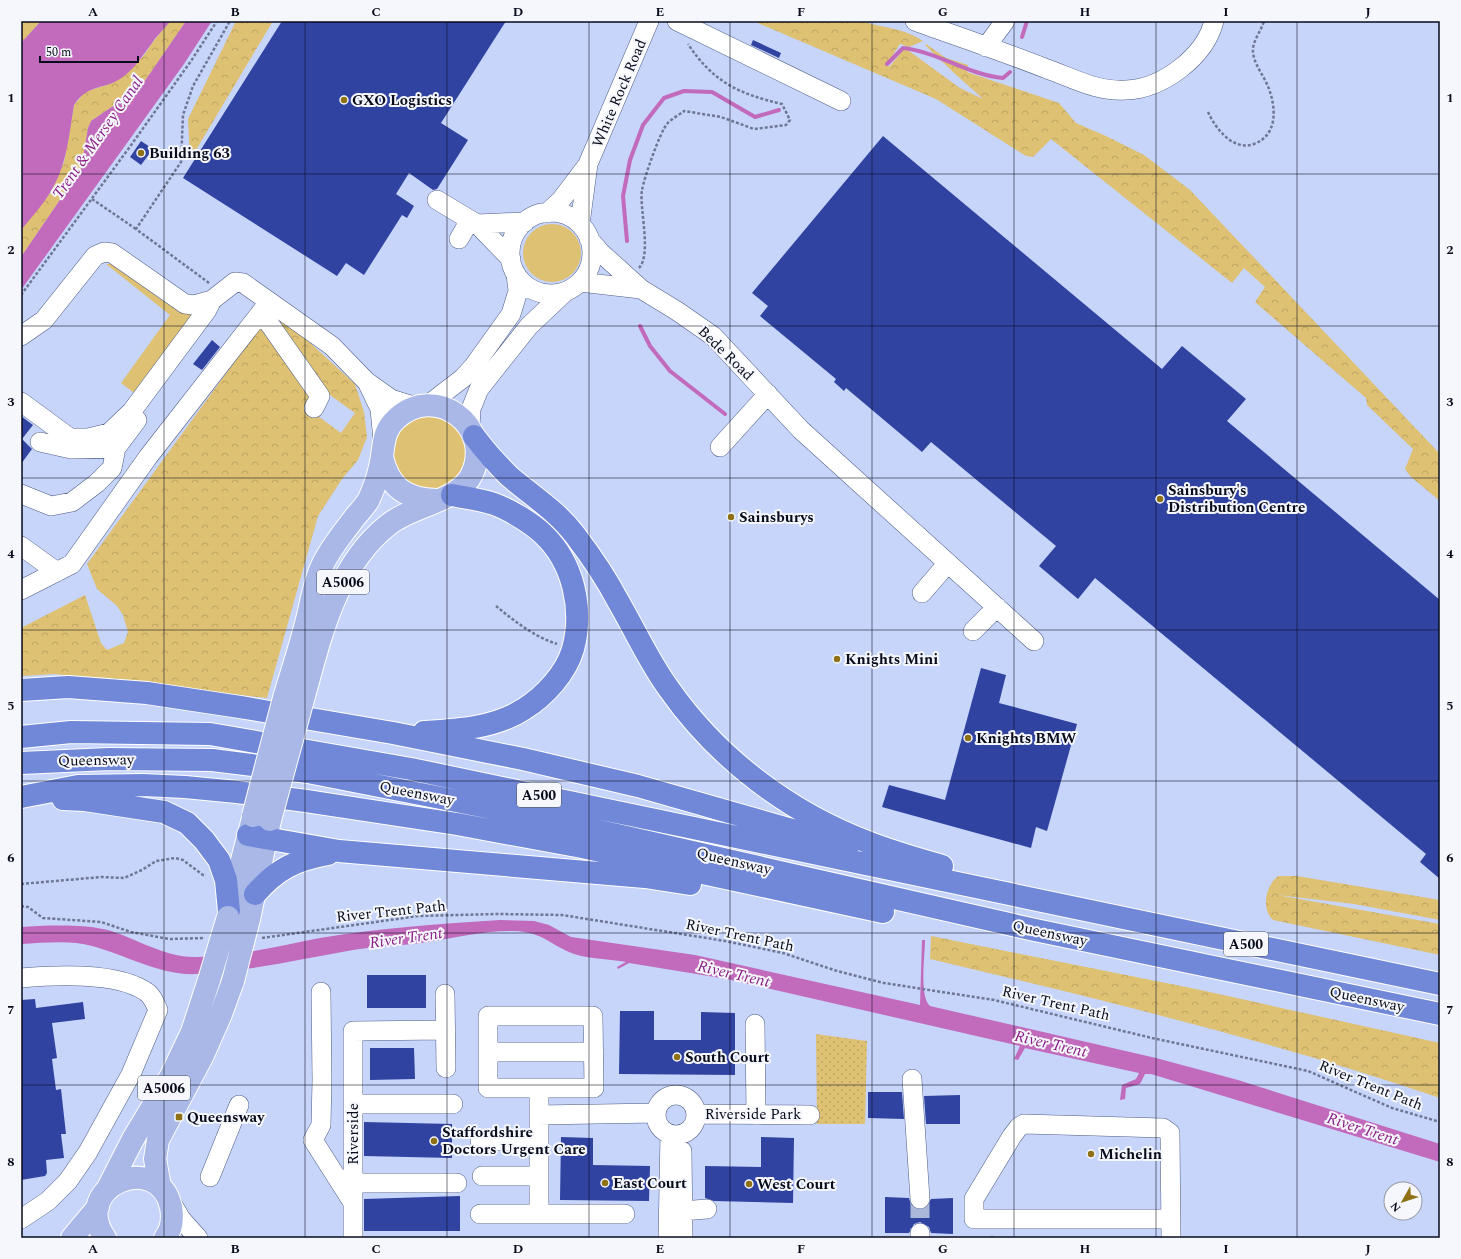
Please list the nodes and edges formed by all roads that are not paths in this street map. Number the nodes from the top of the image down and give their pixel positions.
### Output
1 (649, 21) edge
2 (677, 21) edge
3 (915, 21) edge
4 (1005, 21) edge
5 (1214, 21) edge
6 (986, 47) junction
7 (841, 101) dead end
8 (588, 164) junction
9 (437, 200) dead end
10 (547, 212) junction
11 (473, 222) junction
12 (525, 222) junction
13 (585, 231) junction
14 (459, 239) dead end
15 (514, 267) junction
16 (635, 284) junction
17 (573, 287) junction
18 (253, 290) junction
19 (216, 296) junction
20 (265, 307) junction
21 (21, 336) edge
22 (367, 382) junction
23 (768, 394) junction
24 (21, 402) edge
25 (422, 406) junction
26 (314, 408) dead end
27 (472, 432) junction
28 (40, 442) dead end
29 (120, 443) junction
30 (720, 447) dead end
31 (383, 448) junction
32 (148, 457) junction
33 (21, 494) edge
34 (444, 497) junction
35 (21, 546) edge
36 (948, 563) junction
37 (57, 572) junction
38 (24, 584) edge
39 (922, 593) dead end
40 (997, 607) junction
41 (973, 631) dead end
42 (1034, 641) dead end
43 (21, 690) edge
44 (293, 701) junction
45 (393, 734) junction
46 (21, 737) edge
47 (21, 763) edge
48 (21, 797) edge
49 (260, 827) junction
50 (339, 852) junction
51 (255, 894) junction
52 (1052, 902) junction
53 (883, 912) junction
54 (228, 914) junction
55 (1035, 930) junction
56 (21, 978) edge
57 (1440, 984) edge
58 (321, 992) dead end
59 (445, 994) dead end
60 (1440, 1014) edge
61 (755, 1024) dead end
62 (446, 1030) junction
63 (488, 1052) junction
64 (594, 1052) junction
65 (446, 1068) dead end
66 (912, 1079) dead end
67 (539, 1088) junction
68 (353, 1104) junction
69 (453, 1104) dead end
70 (239, 1105) dead end
71 (656, 1113) junction
72 (697, 1114) junction
73 (539, 1115) junction
74 (756, 1115) junction
75 (810, 1115) dead end
76 (675, 1134) junction
77 (480, 1140) dead end
78 (539, 1140) junction
79 (482, 1176) dead end
80 (539, 1176) junction
81 (210, 1177) dead end
82 (353, 1183) junction
83 (456, 1183) dead end
84 (165, 1193) junction
85 (103, 1199) junction
86 (920, 1199) tunnel mouth
87 (353, 1203) junction
88 (707, 1209) dead end
89 (682, 1211) junction
90 (480, 1214) dead end
91 (539, 1214) junction
92 (625, 1214) dead end
93 (21, 1219) edge
94 (1171, 1219) junction
95 (72, 1238) edge
96 (106, 1238) edge
97 (164, 1238) edge
98 (198, 1238) edge
99 (353, 1238) edge
100 (668, 1238) edge
101 (683, 1238) edge
102 (1171, 1238) edge

1 - 8 street, White Rock Road
2 - 7 street
3 - 6 street
4 - 6 street
5 - 6 street
8 - 10 street, White Rock Road
8 - 13 street, White Rock Road
9 - 11 street
10 - 12 street
10 - 13 street
11 - 12 street
11 - 14 street
11 - 15 street
12 - 15 street
13 - 16 street, Bede Road
13 - 17 street
15 - 17 street
15 - 25 street
16 - 17 street, Bede Road
16 - 23 street, Bede Road
17 - 27 street
18 - 19 street
18 - 20 street
18 - 29 street
19 - 21 street
19 - 24 street
20 - 22 street
20 - 26 street
20 - 32 street
22 - 25 street
22 - 31 street
23 - 30 street
23 - 36 street, Bede Road
25 - 27 main road
25 - 31 main road
27 - 34 main road
27 - 52 highway
28 - 29 street
29 - 32 street
29 - 33 street
31 - 34 main road
31 - 44 main road, A5006
32 - 37 street
34 - 44 main road, A5006
34 - 45 highway
35 - 37 street
36 - 39 street
36 - 40 street, Bede Road
37 - 38 street
40 - 41 street
40 - 42 street, Bede Road
43 - 45 highway
44 - 49 main road, A5006, bridge
45 - 52 highway
46 - 52 highway, Queensway / A500
47 - 55 highway, Queensway / A500
48 - 53 highway
48 - 54 highway
49 - 50 highway
49 - 51 main road, A5006
49 - 54 main road, A5006
50 - 51 highway
50 - 53 highway
51 - 84 main road, A5006, bridge
52 - 57 highway, Queensway / A500
53 - 55 highway
54 - 85 main road, A5006, bridge
55 - 60 highway, Queensway / A500
56 - 93 street
58 - 87 street
59 - 62 street
61 - 74 street
62 - 65 street
62 - 68 street, Riverside
63 - 64 street
63 - 64 street
63 - 67 street
64 - 67 street
66 - 86 street
67 - 73 street
68 - 69 street
68 - 82 street, Riverside
70 - 81 street
71 - 72 street
71 - 73 street
71 - 76 street
72 - 74 street, Riverside Park
72 - 76 street
73 - 78 street
74 - 75 street, Riverside Park
76 - 89 street
76 - 100 street
77 - 78 street
78 - 80 street
79 - 80 street
80 - 91 street
82 - 83 street
82 - 87 street, Riverside
84 - 85 main road
84 - 97 main road
84 - 98 street
85 - 95 main road, A5006
85 - 96 main road
87 - 99 street, Riverside
88 - 89 street
89 - 101 street
90 - 91 street
91 - 92 street
94 - 94 street
94 - 102 street

